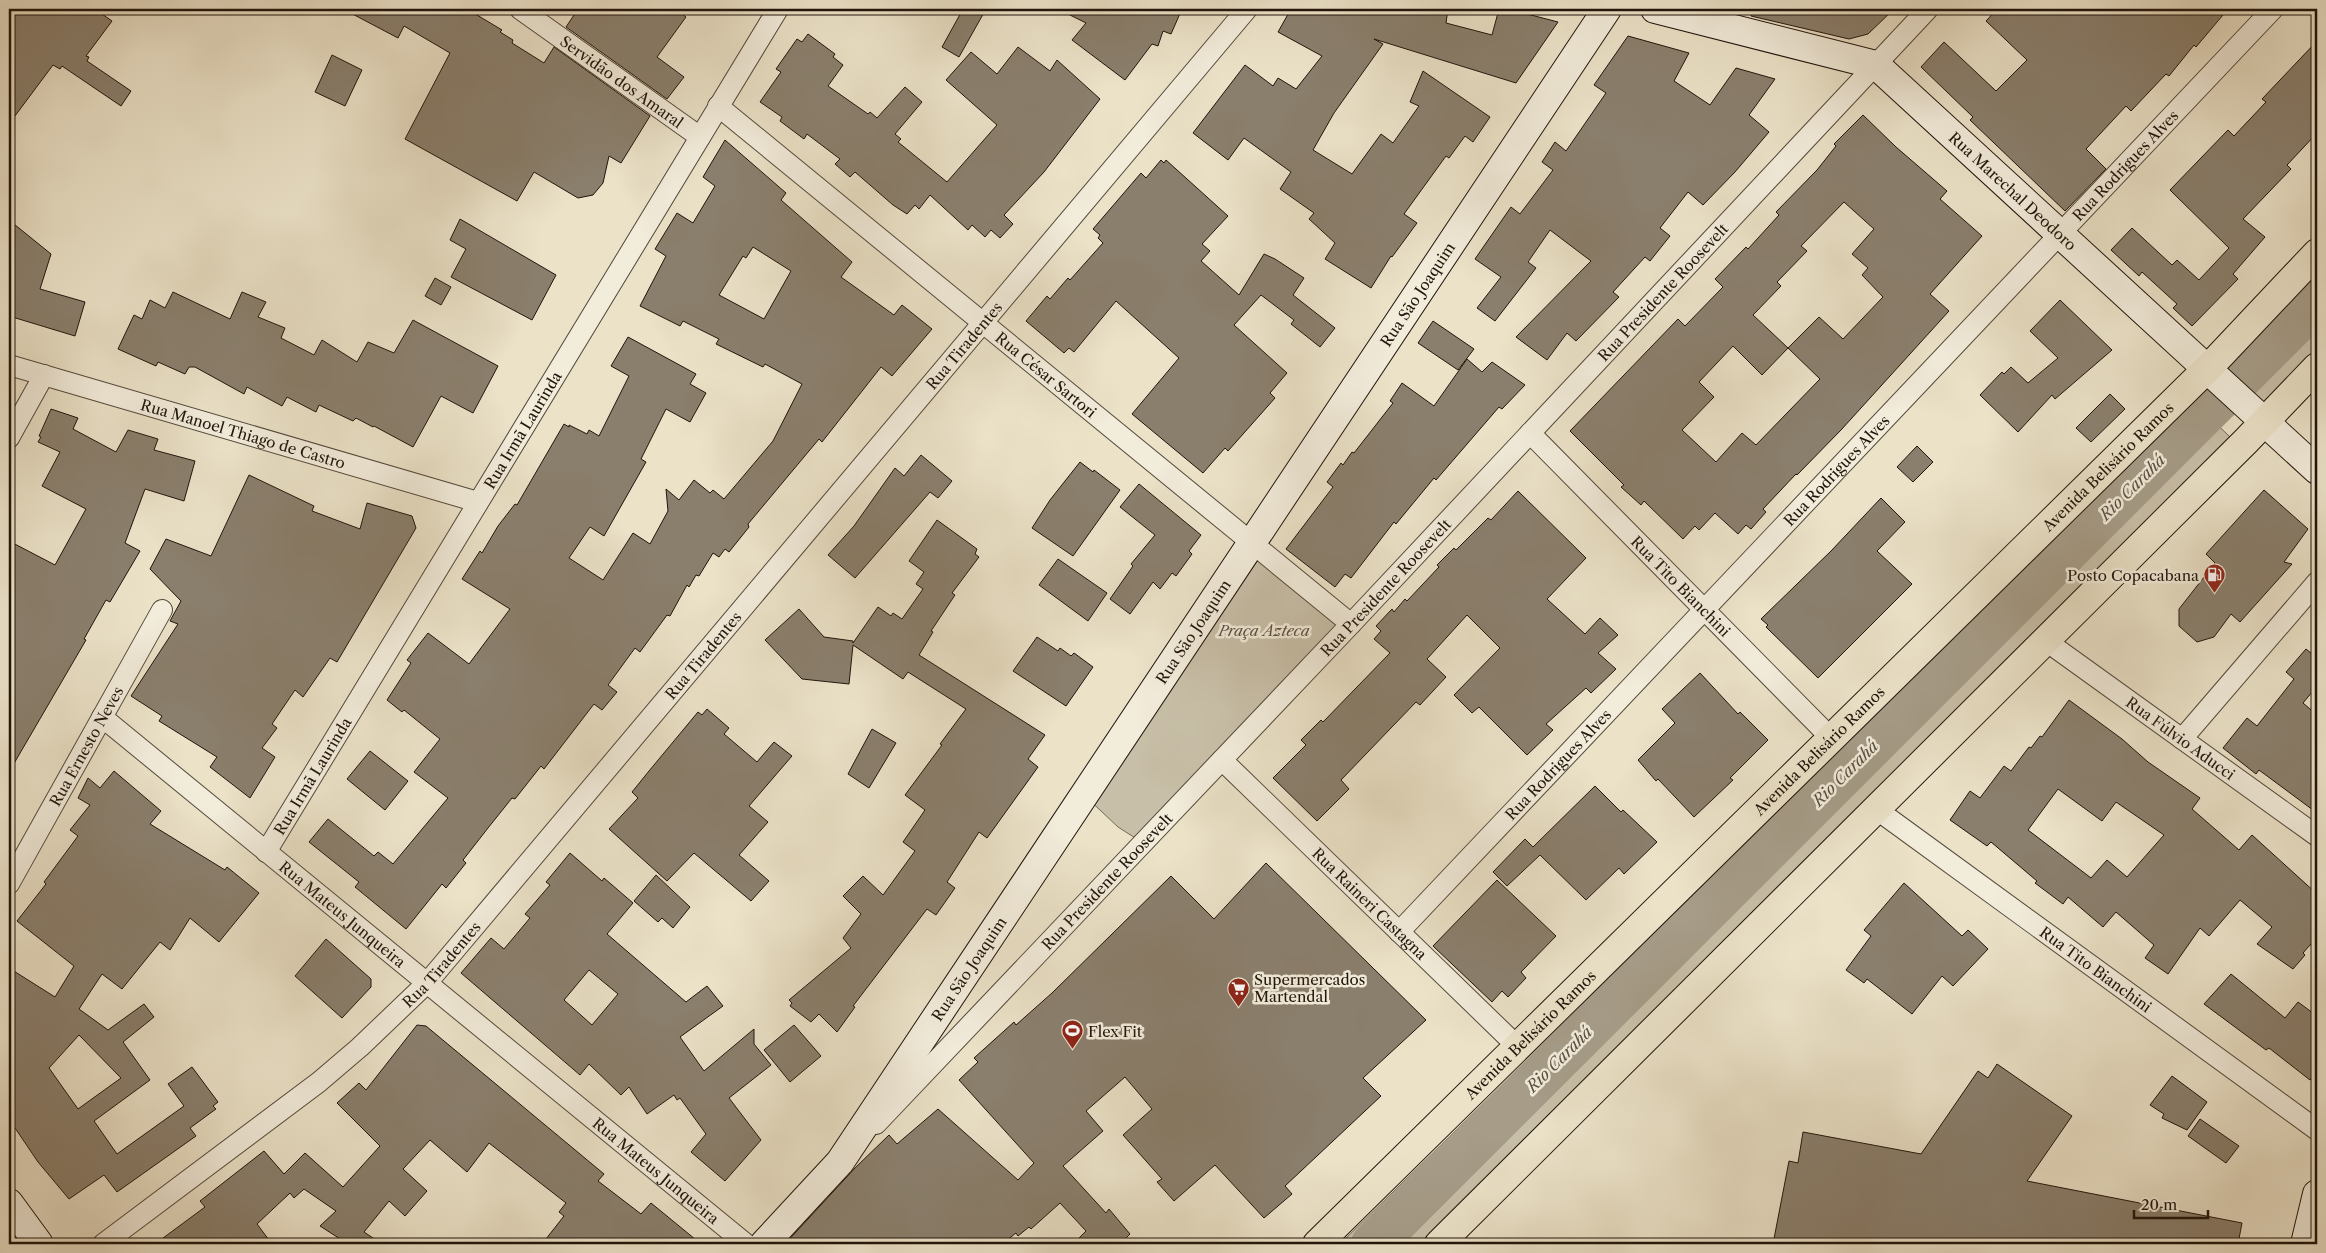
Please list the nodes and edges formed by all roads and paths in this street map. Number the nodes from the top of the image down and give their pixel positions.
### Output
1 (520, 9) edge
2 (778, 9) edge
3 (1247, 9) edge
4 (1607, 9) edge
5 (1655, 9) edge
6 (1928, 9) edge
7 (2273, 9) edge
8 (1876, 65) junction
9 (718, 106) junction
10 (700, 137) junction
11 (2060, 233) junction
12 (2317, 253) edge
13 (983, 322) junction
14 (9, 365) edge
15 (2317, 367) edge
16 (2212, 373) junction
17 (44, 374) junction
18 (2260, 417) junction
19 (1530, 433) junction
20 (9, 438) edge
21 (2317, 470) edge
22 (478, 502) junction
23 (1252, 542) junction
24 (2317, 582) edge
25 (162, 610) dead end
26 (1704, 610) junction
27 (1351, 624) junction
28 (2046, 640) junction
29 (102, 717) junction
30 (1831, 738) junction
31 (2182, 739) junction
32 (1222, 760) junction
33 (1876, 809) junction
34 (2317, 836) edge
35 (266, 852) junction
36 (9, 884) edge
37 (1399, 932) junction
38 (427, 984) junction
39 (1518, 1047) junction
40 (2317, 1130) edge
41 (840, 1162) junction
42 (2317, 1194) edge
43 (9, 1203) edge
44 (39, 1244) edge
45 (103, 1244) edge
46 (746, 1244) edge
47 (764, 1244) edge
48 (1317, 1244) edge
49 (1439, 1244) edge
50 (2306, 1244) edge

1 - 10 street, Servidão dos Amaral
2 - 9 street, Rua Irmã Laurinda
3 - 13 street, Rua Tiradentes
4 - 23 street, Rua São Joaquim
5 - 8 street, Rua Marechal Deodoro
6 - 8 street, Rua Presidente Roosevelt
7 - 11 street, Rua Rodrigues Alves
8 - 11 street, Rua Marechal Deodoro
8 - 19 street, Rua Presidente Roosevelt
9 - 10 street, Rua Irmã Laurinda
9 - 13 street, Rua César Sartori
10 - 22 street, Rua Irmã Laurinda
11 - 16 street, Rua Marechal Deodoro
11 - 26 street, Rua Rodrigues Alves
12 - 16 main road, Avenida Belisário Ramos
13 - 23 street, Rua César Sartori
13 - 38 street, Rua Tiradentes
14 - 17 street, Rua Manoel Thiago de Castro
15 - 18 main road
16 - 18 street, Rua Marechal Deodoro
16 - 30 main road, Avenida Belisário Ramos
17 - 20 street
17 - 22 street, Rua Manoel Thiago de Castro
18 - 21 street, Rua Marechal Deodoro
18 - 28 main road
19 - 26 street, Rua Tito Bianchini
19 - 27 street, Rua Presidente Roosevelt
22 - 35 street, Rua Irmã Laurinda
23 - 27 street, Rua César Sartori
23 - 41 street, Rua São Joaquim
24 - 31 street
25 - 29 street, Rua Ernesto Neves
26 - 30 street, Rua Tito Bianchini
26 - 37 street, Rua Rodrigues Alves
27 - 32 street, Rua Presidente Roosevelt
28 - 31 street, Rua Fúlvio Aducci
28 - 33 main road
29 - 35 street, Rua Mateus Junqueira
29 - 36 street, Rua Ernesto Neves
30 - 39 main road, Avenida Belisário Ramos
31 - 34 street, Rua Fúlvio Aducci
32 - 37 street, Rua Raineri Castagna
32 - 41 street, Rua Presidente Roosevelt
33 - 40 street, Rua Tito Bianchini
33 - 49 main road
35 - 38 street, Rua Mateus Junqueira
37 - 39 street, Rua Raineri Castagna
38 - 45 street, Rua Tiradentes
38 - 46 street, Rua Mateus Junqueira
39 - 48 main road, Avenida Belisário Ramos
41 - 47 street, Rua São Joaquim
42 - 50 street
43 - 44 street

